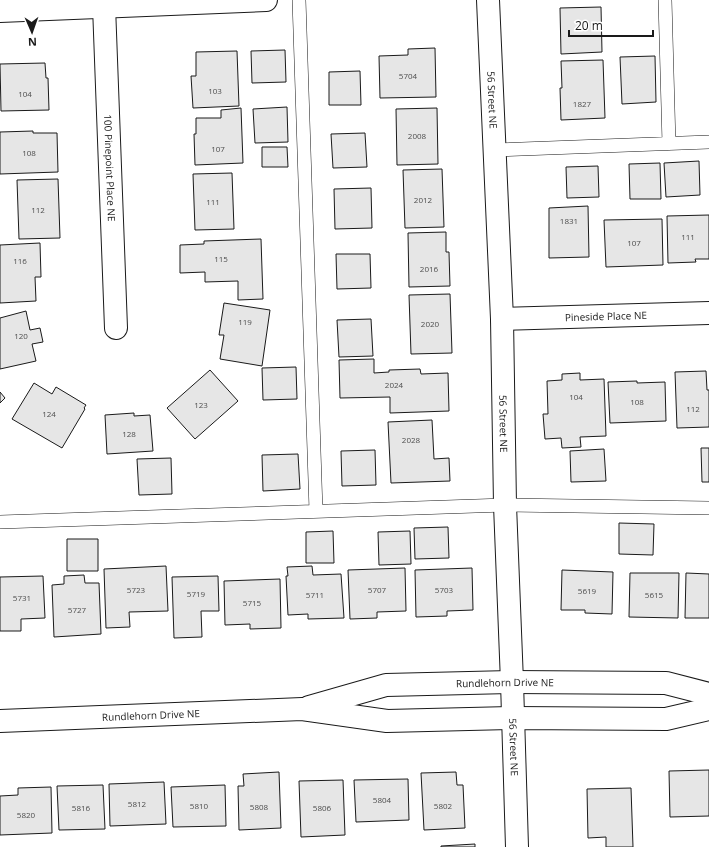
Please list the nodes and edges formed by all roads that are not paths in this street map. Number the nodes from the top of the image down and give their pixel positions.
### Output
1 (266, 0) edge
2 (299, 0) edge
3 (488, 0) edge
4 (665, 0) edge
5 (104, 6) junction
6 (0, 11) edge
7 (709, 142) edge
8 (668, 144) junction
9 (494, 150) junction
10 (709, 313) edge
11 (502, 319) junction
12 (116, 328) dead end
13 (505, 505) junction
14 (709, 508) edge
15 (316, 511) junction
16 (0, 522) edge
17 (512, 682) junction
18 (709, 694) edge
19 (302, 709) junction
20 (709, 709) edge
21 (514, 718) junction
22 (0, 721) edge
23 (516, 847) edge

1 - 5 street
2 - 15 lane
3 - 9 street, 56 Street NE
4 - 8 lane
5 - 6 street
5 - 12 street, 100 Pinepoint Place NE
7 - 8 lane
8 - 9 lane
9 - 11 street, 56 Street NE
10 - 11 street, Pineside Place NE
11 - 13 street, 56 Street NE
13 - 14 lane
13 - 15 lane
13 - 17 street, 56 Street NE
15 - 16 lane
17 - 18 street, Rundlehorn Drive NE
17 - 19 street, Rundlehorn Drive NE
17 - 21 street, 56 Street NE
19 - 21 street, Rundlehorn Drive NE
19 - 22 street, Rundlehorn Drive NE
20 - 21 street, Rundlehorn Drive NE
21 - 23 street, 56 Street NE

